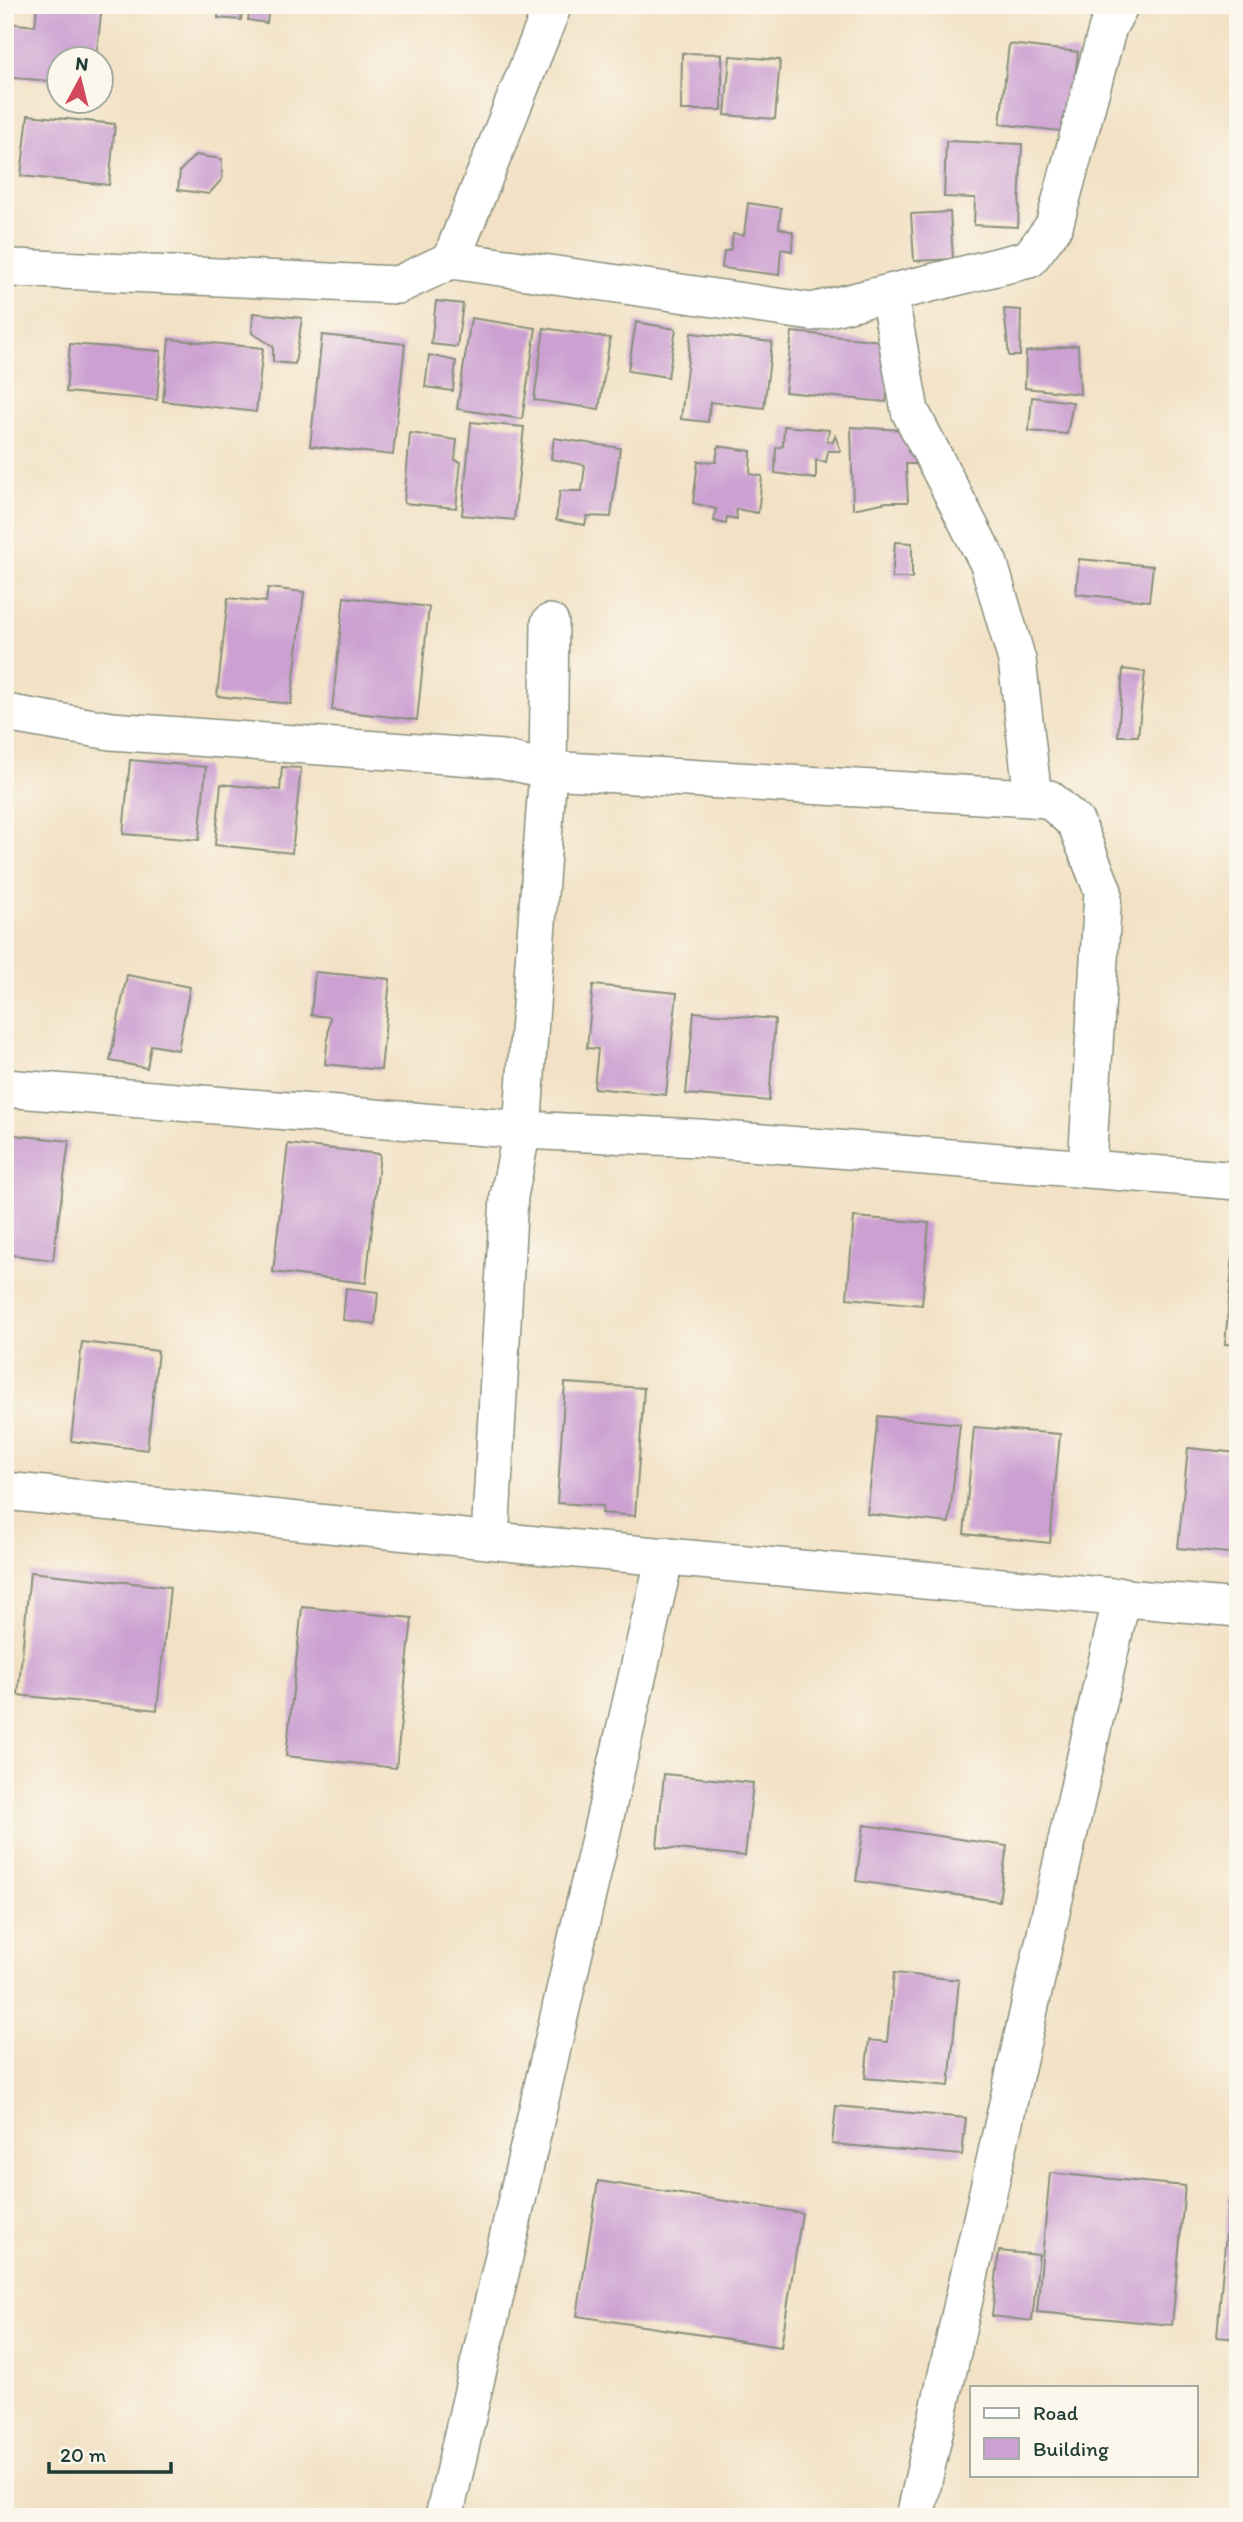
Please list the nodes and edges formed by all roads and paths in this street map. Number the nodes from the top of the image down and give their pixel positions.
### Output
1 (553, 5) edge
2 (1120, 5) edge
3 (452, 260) junction
4 (8, 269) edge
5 (889, 293) junction
6 (550, 624) dead end
7 (5, 713) edge
8 (548, 770) junction
9 (1033, 798) junction
10 (5, 1087) edge
11 (522, 1130) junction
12 (1087, 1167) junction
13 (1238, 1181) edge
14 (5, 1491) edge
15 (490, 1540) junction
16 (665, 1556) junction
17 (1122, 1596) junction
18 (1238, 1608) edge
19 (444, 2517) edge
20 (915, 2517) edge

1 - 3 street
2 - 5 street
3 - 4 street
3 - 5 street
5 - 9 street
6 - 8 street
7 - 8 street
8 - 9 street
8 - 11 street
9 - 12 street
10 - 11 street
11 - 12 street
11 - 15 street
12 - 13 street
14 - 15 street
15 - 16 street
16 - 17 street
16 - 19 street
17 - 18 street
17 - 20 street

